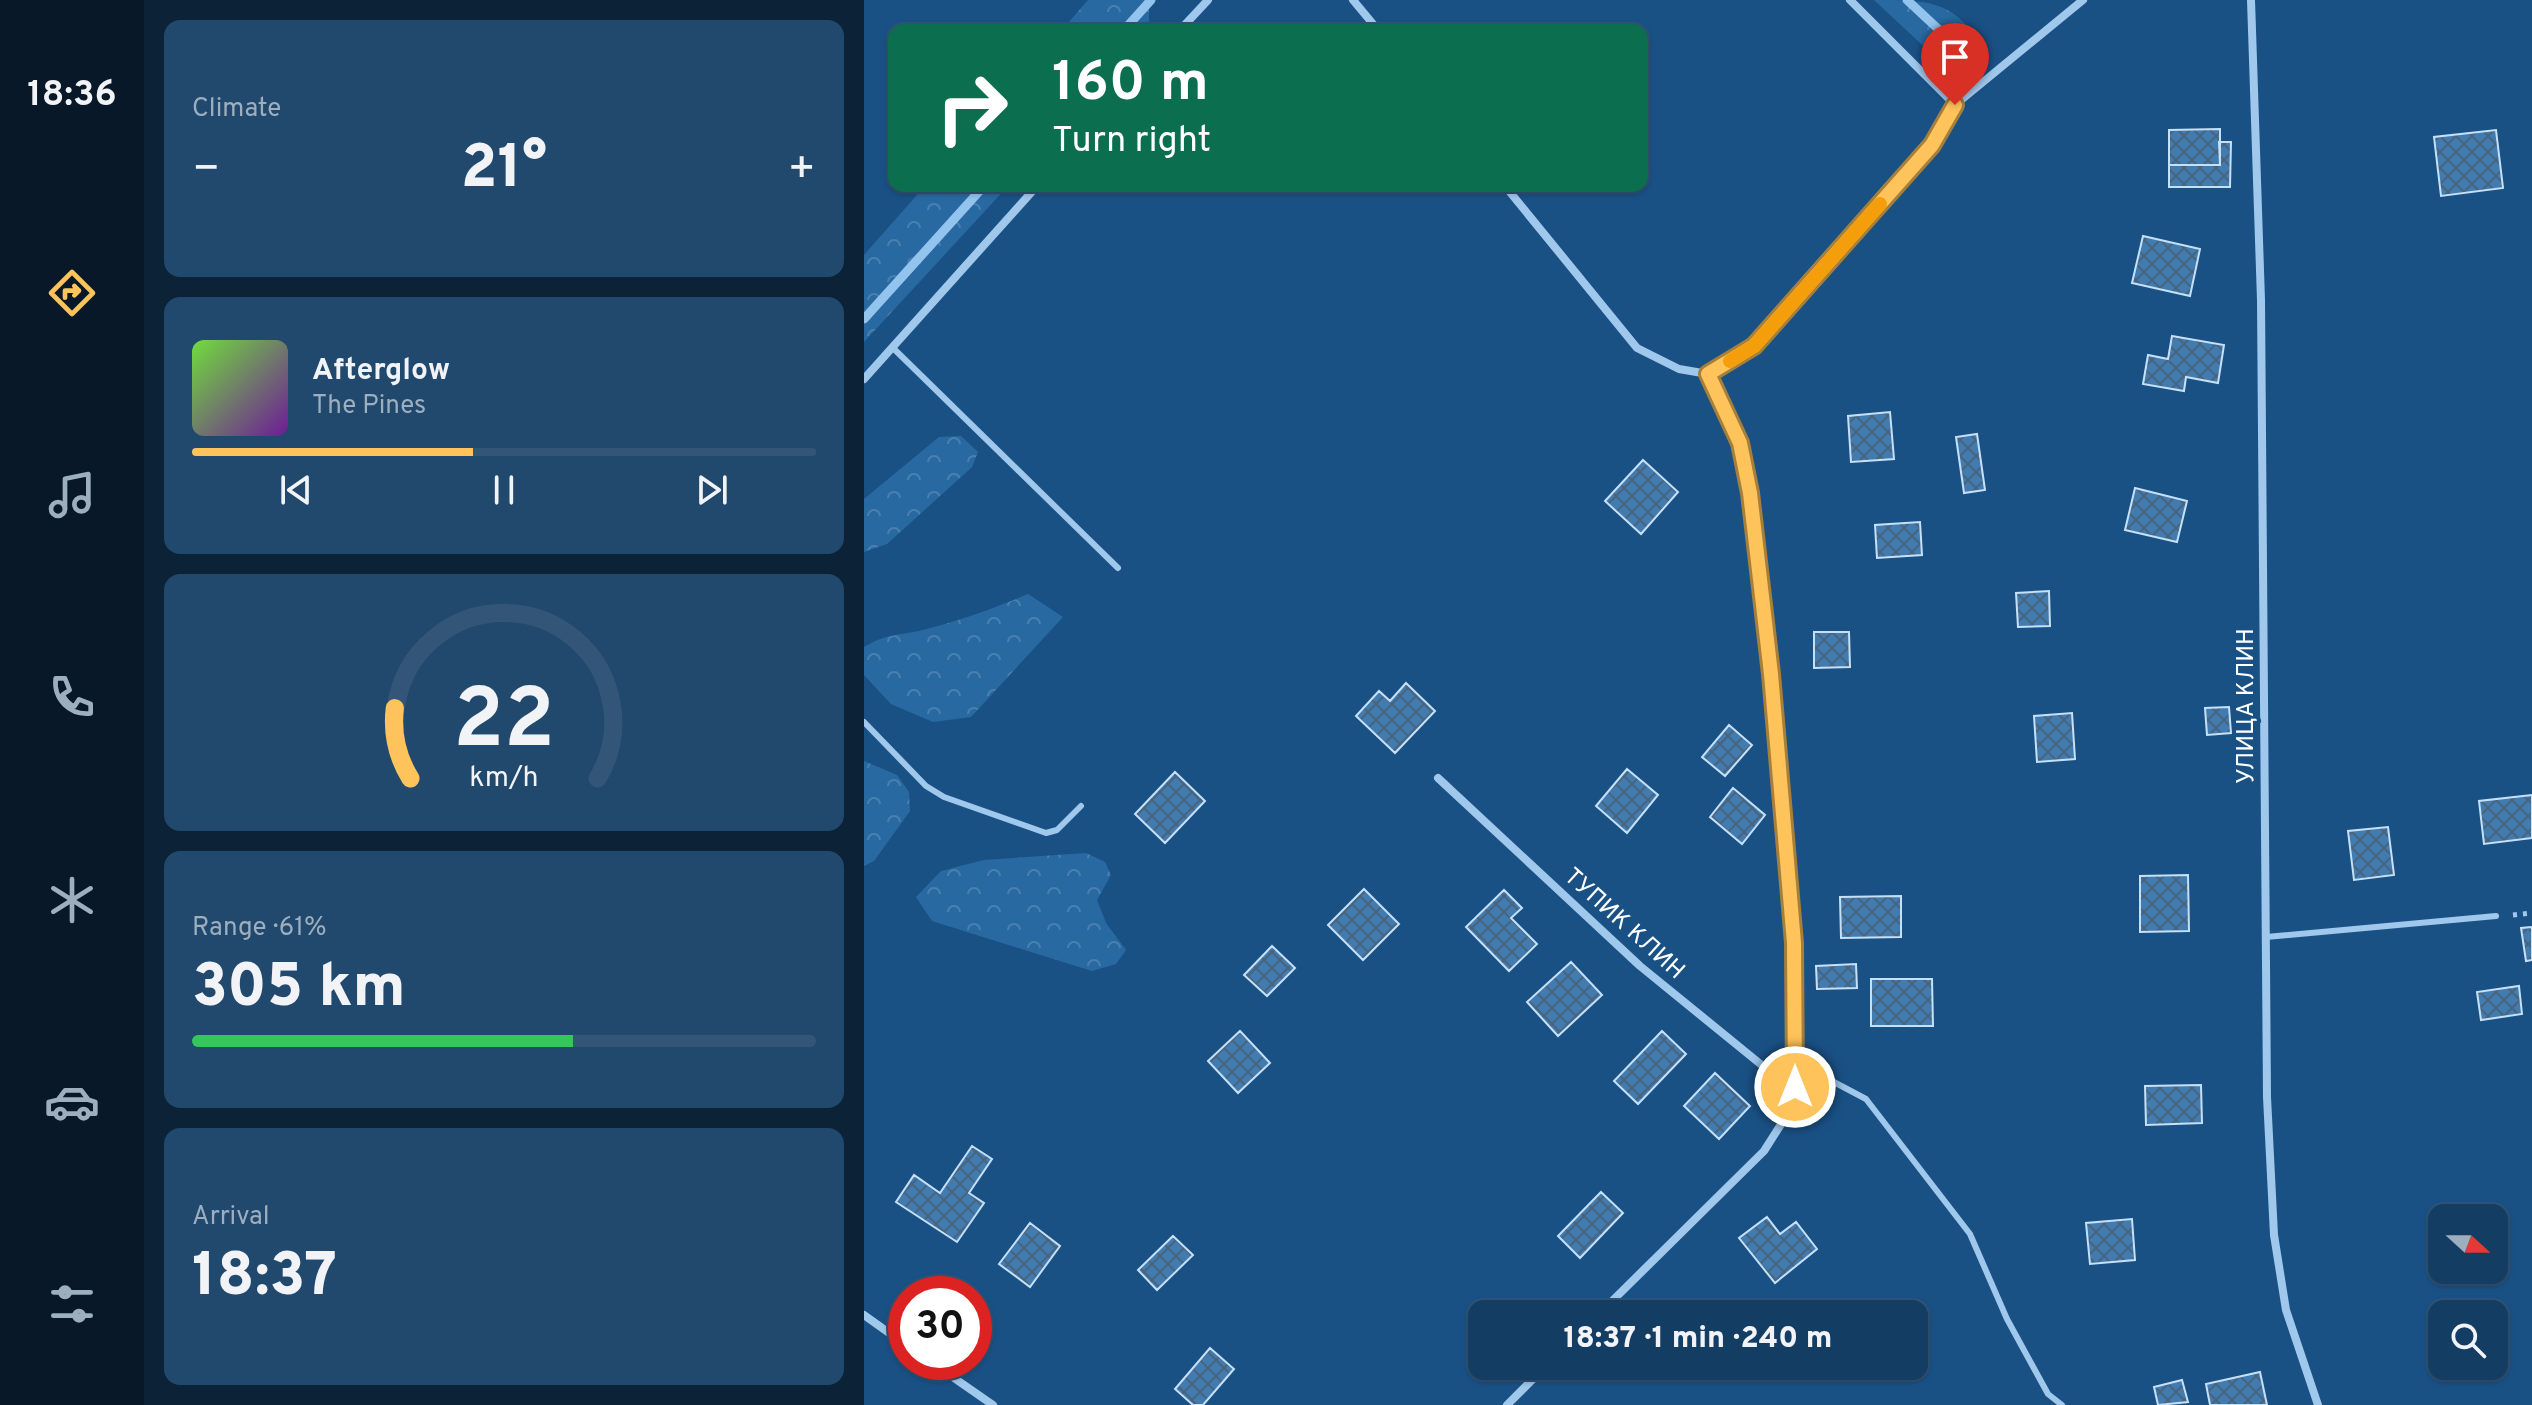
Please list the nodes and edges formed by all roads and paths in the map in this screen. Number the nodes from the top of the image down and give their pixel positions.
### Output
1 (1208, 0) edge
2 (1353, 0) edge
3 (1850, 0) edge
4 (2083, 0) edge
5 (2251, 0) edge
6 (1186, 24) edge
7 (1373, 24) edge
8 (1955, 105) junction
9 (1032, 192) edge
10 (1510, 192) edge
11 (892, 347) junction
12 (1708, 374) junction
13 (864, 379) edge
14 (1118, 568) dead end
15 (864, 722) edge
16 (1438, 778) dead end
17 (1081, 806) dead end
18 (2496, 916) dead end
19 (2266, 937) junction
20 (1795, 1087) junction
21 (1613, 1300) edge
22 (864, 1315) edge
23 (888, 1332) edge
24 (957, 1380) edge
25 (1532, 1380) edge
26 (993, 1405) edge
27 (1507, 1405) edge
28 (2062, 1405) edge
29 (2318, 1405) edge

1 - 6 street
2 - 7 street
3 - 8 street
4 - 8 street
5 - 19 street, УЛИЦА КЛИН
8 - 12 street
9 - 11 street
10 - 12 street
11 - 13 street
11 - 14 lane
12 - 20 street
15 - 17 lane
16 - 20 street, ТУПИК КЛИН
18 - 19 lane
19 - 29 street, УЛИЦА КЛИН
20 - 21 street
20 - 28 lane
22 - 23 street
24 - 26 street
25 - 27 street

